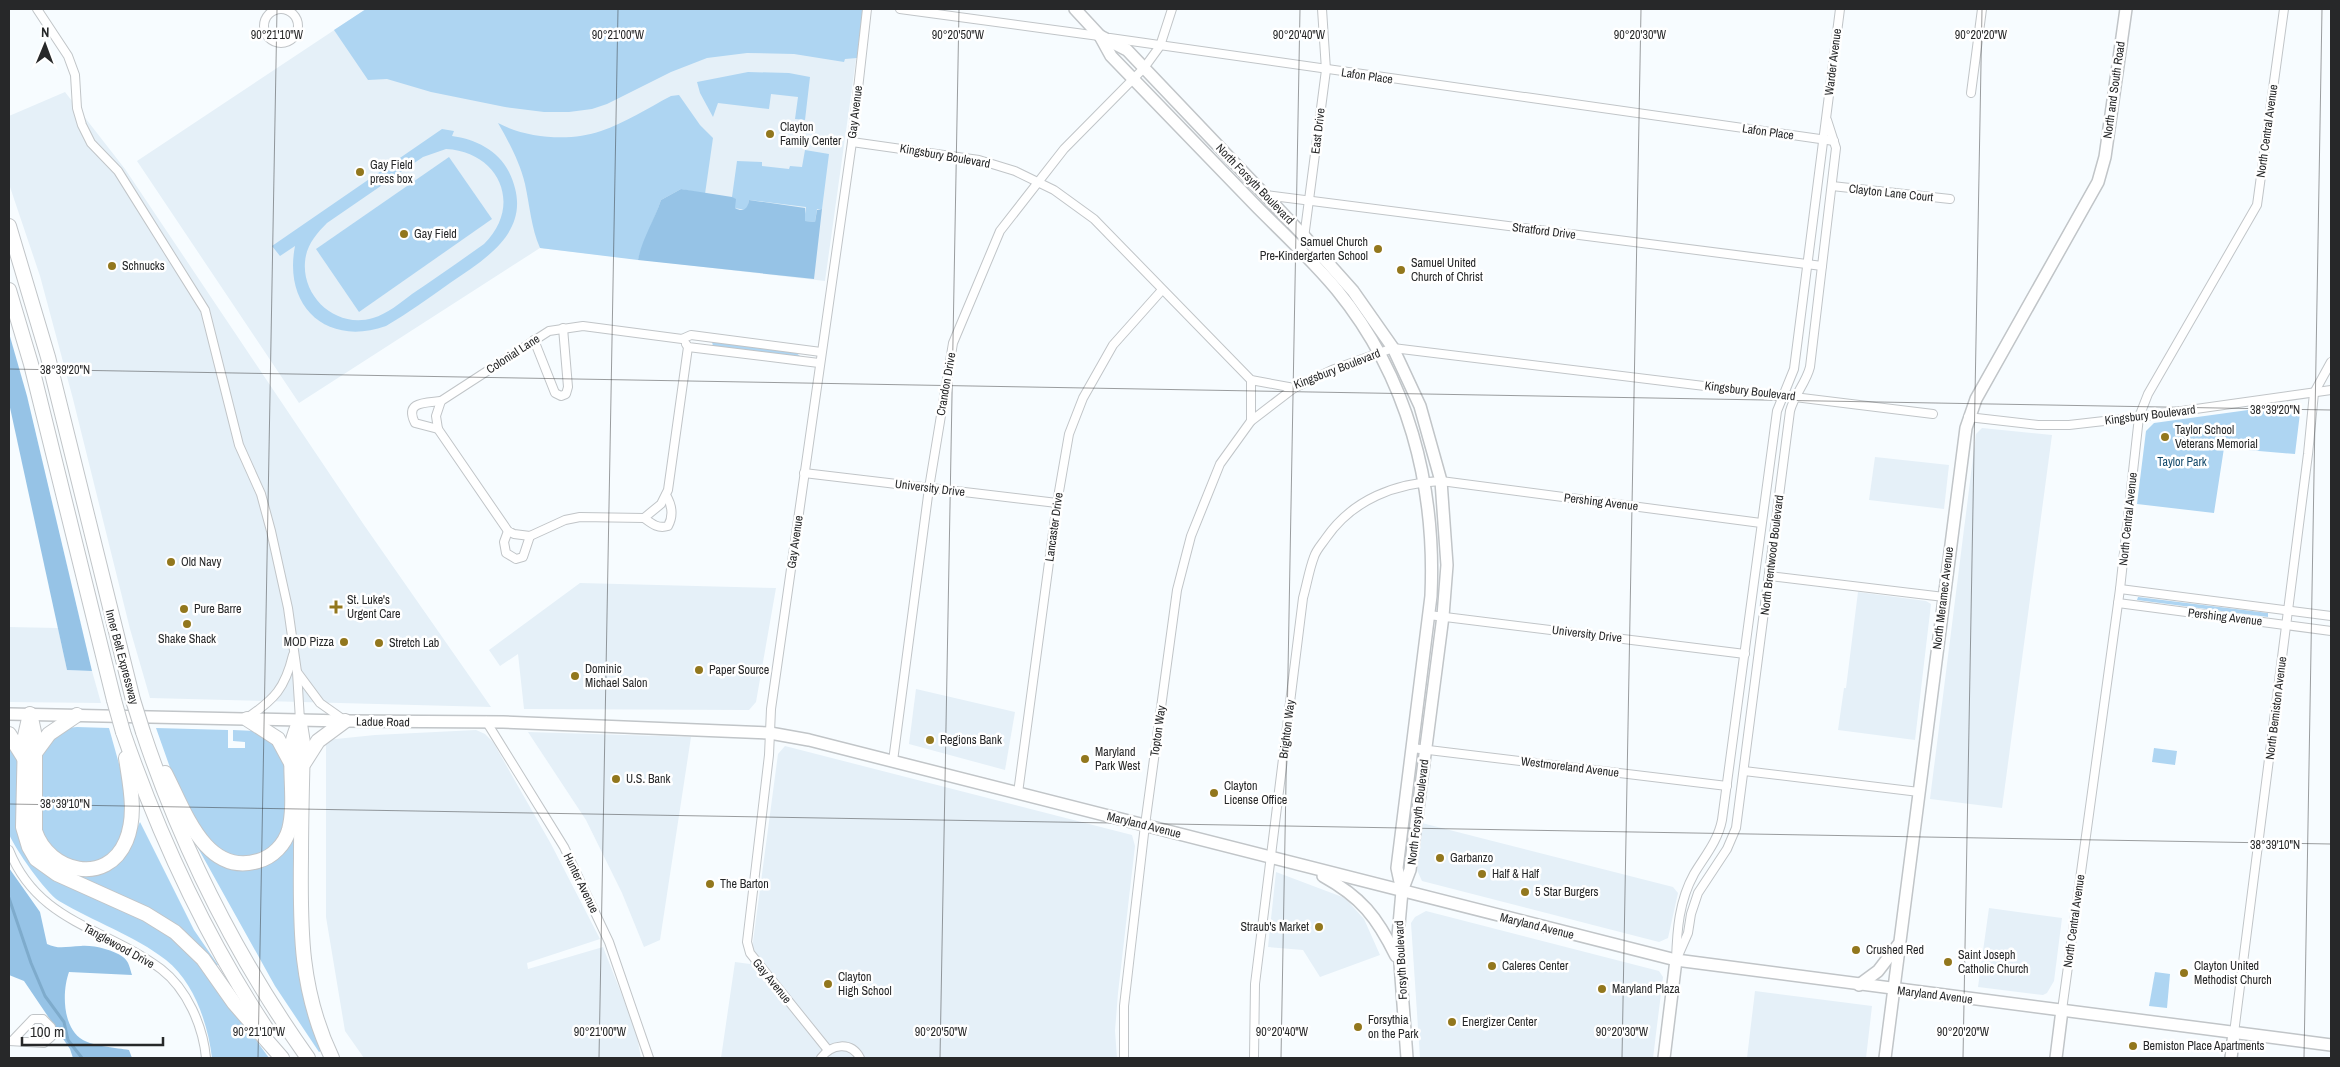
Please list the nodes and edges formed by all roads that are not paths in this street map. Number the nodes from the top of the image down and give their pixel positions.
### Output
1 (37, 9) edge
2 (276, 9) edge
3 (867, 9) edge
4 (900, 9) edge
5 (956, 9) edge
6 (1075, 9) edge
7 (1172, 9) edge
8 (1322, 9) edge
9 (1840, 9) edge
10 (1982, 9) edge
11 (2126, 9) edge
12 (2284, 9) edge
13 (961, 16) junction
14 (1100, 36) junction
15 (1160, 46) junction
16 (1144, 68) junction
17 (1326, 70) junction
18 (1133, 79) junction
19 (1971, 93) dead end
20 (1826, 115) junction
21 (1823, 140) junction
22 (1834, 141) junction
23 (852, 142) junction
24 (2102, 171) joint
25 (1038, 181) junction
26 (1832, 186) junction
27 (1265, 195) junction
28 (1950, 199) dead end
29 (1309, 200) junction
30 (9, 226) edge
31 (1304, 236) junction
32 (1302, 253) junction
33 (1806, 265) junction
34 (1822, 266) junction
35 (9, 290) edge
36 (1162, 290) junction
37 (563, 328) junction
38 (712, 338) junction
39 (682, 339) junction
40 (534, 340) junction
41 (688, 346) junction
42 (1393, 348) junction
43 (712, 349) junction
44 (821, 352) junction
45 (1379, 353) junction
46 (2331, 362) edge
47 (820, 363) junction
48 (1252, 380) junction
49 (1294, 388) junction
50 (2331, 390) edge
51 (2314, 393) junction
52 (1783, 394) junction
53 (1796, 396) junction
54 (441, 401) junction
55 (1933, 414) dead end
56 (1968, 417) junction
57 (2139, 417) junction
58 (1251, 421) junction
59 (438, 429) junction
60 (804, 473) junction
61 (1425, 482) junction
62 (1441, 482) junction
63 (928, 488) junction
64 (666, 495) junction
65 (1057, 503) junction
66 (644, 518) junction
67 (1761, 523) junction
68 (508, 531) junction
69 (530, 536) junction
70 (1769, 576) junction
71 (2120, 589) junction
72 (1944, 597) junction
73 (2118, 603) junction
74 (2288, 610) junction
75 (1429, 615) junction
76 (1443, 616) junction
77 (2331, 616) edge
78 (2286, 625) junction
79 (2331, 631) edge
80 (294, 651) junction
81 (1745, 654) junction
82 (297, 672) junction
83 (9, 714) edge
84 (30, 714) junction
85 (77, 715) junction
86 (247, 719) junction
87 (300, 720) junction
88 (345, 721) junction
89 (486, 722) junction
90 (757, 731) joint
91 (123, 732) junction
92 (143, 732) junction
93 (770, 732) junction
94 (9, 734) edge
95 (1412, 748) junction
96 (1426, 750) junction
97 (30, 756) junction
98 (892, 761) junction
99 (297, 764) junction
100 (1744, 770) junction
101 (1727, 786) junction
102 (1919, 792) junction
103 (1018, 793) junction
104 (1145, 825) junction
105 (9, 850) edge
106 (1271, 858) junction
107 (1308, 868) junction
108 (1402, 891) junction
109 (1900, 941) junction
110 (1676, 960) junction
111 (1401, 966) junction
112 (1858, 985) junction
113 (1894, 990) junction
114 (2062, 1010) junction
115 (2234, 1033) junction
116 (11, 1040) edge
117 (2331, 1045) edge
118 (828, 1050) junction
119 (206, 1058) edge
120 (284, 1058) edge
121 (308, 1058) edge
122 (332, 1058) edge
123 (649, 1058) edge
124 (821, 1058) edge
125 (860, 1058) edge
126 (1124, 1058) edge
127 (1254, 1058) edge
128 (1407, 1058) edge
129 (1664, 1058) edge
130 (1885, 1058) edge
131 (2056, 1058) edge
132 (2231, 1058) edge

1 - 80 street
2 - 2 street
3 - 23 street, Gay Avenue
4 - 13 street, Lafon Place
5 - 13 street
6 - 14 street
7 - 15 street, Crandon Drive
8 - 17 street, East Drive
9 - 20 street, Warder Avenue
10 - 19 street
11 - 24 street, North and South Road
12 - 57 street, North Central Avenue
13 - 14 street, Lafon Place
14 - 15 street, Lafon Place
14 - 16 street, North Forsyth Boulevard
14 - 18 street, North Forsyth Boulevard
15 - 16 street, Crandon Drive
15 - 17 street, Lafon Place
16 - 18 street, Crandon Drive
16 - 27 street, North Forsyth Boulevard
17 - 21 street, Lafon Place
17 - 29 street, East Drive
18 - 25 street, Crandon Drive
18 - 32 street, North Forsyth Boulevard
20 - 21 street, Warder Avenue
20 - 22 street, Warder Avenue
21 - 22 street, Lafon Place
21 - 33 street, North Brentwood Boulevard
22 - 26 street, North Brentwood Boulevard
23 - 25 street, Kingsbury Boulevard
23 - 44 street, Gay Avenue
24 - 56 street, North Meramec Avenue
25 - 36 street, Kingsbury Boulevard
25 - 63 street, Crandon Drive
26 - 28 street, Clayton Lane Court
26 - 34 street, North Brentwood Boulevard
27 - 29 street, Stratford Drive
27 - 31 street, North Forsyth Boulevard
29 - 31 street, East Drive
29 - 33 street, Stratford Drive
30 - 92 highway, Inner Belt Expressway, bridge
31 - 32 street, East Drive
31 - 42 street, North Forsyth Boulevard
32 - 45 street, North Forsyth Boulevard
33 - 34 street, Stratford Drive
33 - 52 street, North Brentwood Boulevard
34 - 53 street, North Brentwood Boulevard
35 - 91 highway, Inner Belt Expressway, bridge
36 - 48 street, Kingsbury Boulevard
36 - 65 street, Lancaster Drive
37 - 39 street, Colonial Lane
37 - 40 street, Colonial Lane
37 - 40 street
38 - 39 street, Colonial Lane
38 - 43 street
38 - 44 street, Colonial Lane
39 - 41 street
40 - 54 street, Colonial Lane
41 - 43 street
41 - 64 street
42 - 45 street, Kingsbury Boulevard
42 - 52 street, Kingsbury Boulevard
42 - 62 street, North Forsyth Boulevard
43 - 47 street
44 - 47 street, Gay Avenue
45 - 49 street, Kingsbury Boulevard
45 - 61 street, North Forsyth Boulevard
46 - 51 street, North Bemiston Avenue
47 - 60 street, Gay Avenue
48 - 49 street, Kingsbury Boulevard
48 - 58 street
49 - 58 street, Topton Way
50 - 51 street, Kingsbury Boulevard
51 - 57 street, Kingsbury Boulevard
51 - 74 street, North Bemiston Avenue
52 - 53 street, Kingsbury Boulevard
52 - 67 street, North Brentwood Boulevard
53 - 55 street, Kingsbury Boulevard
53 - 70 street, North Brentwood Boulevard
54 - 59 street
54 - 59 street, Colonial Lane
56 - 57 street, Kingsbury Boulevard
56 - 72 street, North Meramec Avenue
57 - 71 street, North Central Avenue
58 - 104 street, Topton Way
59 - 68 street
60 - 63 street, University Drive
60 - 93 street, Gay Avenue
61 - 62 street, Brighton Way
61 - 75 street, North Forsyth Boulevard
61 - 106 street, Brighton Way
62 - 67 street, Pershing Avenue
62 - 76 street, North Forsyth Boulevard
63 - 65 street, University Drive
63 - 98 street, Crandon Drive
64 - 66 street
64 - 66 street
65 - 103 street, Lancaster Drive
66 - 69 street
67 - 81 street, North Brentwood Boulevard
68 - 69 street
68 - 69 street
70 - 72 street
70 - 100 street, North Brentwood Boulevard
71 - 73 street, North Central Avenue
71 - 74 street, Pershing Avenue
72 - 102 street, North Meramec Avenue
73 - 78 street, Pershing Avenue
73 - 114 street, North Central Avenue
74 - 77 street, Pershing Avenue
74 - 78 street, North Bemiston Avenue
75 - 76 street, University Drive
75 - 95 street, North Forsyth Boulevard
76 - 81 street, University Drive
76 - 96 street, North Forsyth Boulevard
78 - 79 street, Pershing Avenue
78 - 115 street, North Bemiston Avenue
80 - 82 street
80 - 86 street
81 - 101 street, North Brentwood Boulevard
82 - 87 street
82 - 88 street
83 - 84 street, Ladue Road
84 - 85 street, Ladue Road
84 - 97 highway
85 - 86 street, Ladue Road
85 - 97 highway
86 - 87 street, Ladue Road
86 - 99 highway
87 - 88 street, Ladue Road
87 - 99 highway
88 - 89 street, Ladue Road
88 - 99 highway
89 - 90 street, Ladue Road
89 - 123 street, Hunter Avenue
90 - 93 street, Maryland Avenue
91 - 97 highway
91 - 120 highway, Inner Belt Expressway
92 - 99 highway
92 - 121 highway, Inner Belt Expressway
93 - 98 street, Maryland Avenue
93 - 118 street, Gay Avenue
94 - 97 highway
95 - 96 street, Westmoreland Avenue
95 - 108 street, North Forsyth Boulevard
96 - 101 street, Westmoreland Avenue
96 - 108 street, North Forsyth Boulevard
97 - 120 highway
98 - 103 street, Maryland Avenue
99 - 122 highway
100 - 102 street
100 - 110 street, North Brentwood Boulevard
101 - 110 street, North Brentwood Boulevard
102 - 109 street, North Meramec Avenue
103 - 104 street, Maryland Avenue
104 - 106 street, Maryland Avenue
104 - 126 street, Topton Way
105 - 119 street, Tanglewood Drive
106 - 107 street, Maryland Avenue
106 - 127 street, Brighton Way
107 - 108 street, Maryland Avenue
107 - 111 street
108 - 110 street, Maryland Avenue
108 - 111 street, Forsyth Boulevard
109 - 112 street
109 - 113 street, North Meramec Avenue
110 - 112 street, Maryland Avenue
110 - 129 street, North Brentwood Boulevard
111 - 128 street, Forsyth Boulevard
112 - 113 street, Maryland Avenue
113 - 114 street, Maryland Avenue
113 - 130 street, North Meramec Avenue
114 - 115 street, Maryland Avenue
114 - 131 street, North Central Avenue
115 - 117 street, Maryland Avenue
115 - 132 street, North Bemiston Avenue
116 - 116 street
118 - 124 street
118 - 125 street

